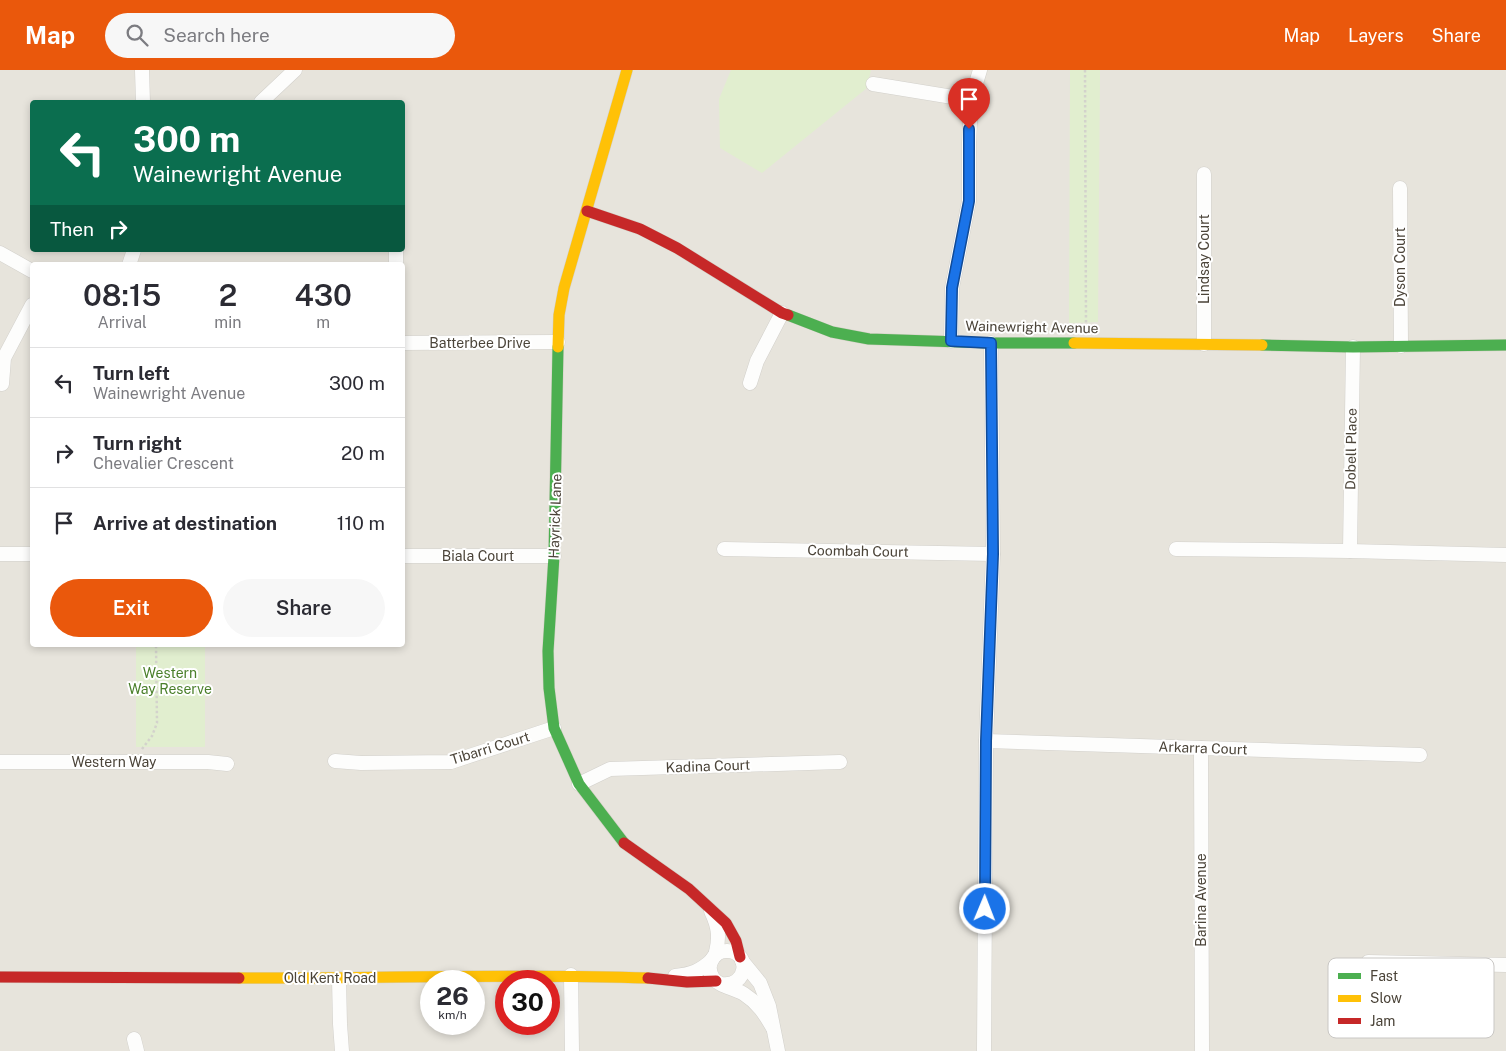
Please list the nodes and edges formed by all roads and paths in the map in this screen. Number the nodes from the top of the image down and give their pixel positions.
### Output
1 (142, 70) edge
2 (295, 70) edge
3 (627, 70) edge
4 (980, 70) edge
5 (1085, 70) edge
6 (873, 84) dead end
7 (143, 100) edge
8 (263, 100) edge
9 (971, 100) junction
10 (1204, 174) dead end
11 (1400, 188) dead end
12 (587, 211) junction
13 (0, 253) edge
14 (30, 270) edge
15 (30, 309) edge
16 (782, 313) junction
17 (951, 341) junction
18 (558, 342) junction
19 (405, 343) edge
20 (991, 343) junction
21 (1086, 343) junction
22 (1204, 344) junction
23 (1506, 345) edge
24 (1353, 346) junction
25 (1401, 346) junction
26 (750, 383) dead end
27 (2, 384) dead end
28 (724, 549) dead end
29 (1176, 549) dead end
30 (1350, 551) junction
31 (0, 554) edge
32 (30, 554) edge
33 (993, 554) junction
34 (1506, 555) edge
35 (405, 556) edge
36 (554, 556) junction
37 (156, 647) edge
38 (554, 728) junction
39 (986, 741) junction
40 (1201, 748) junction
41 (1420, 755) dead end
42 (336, 761) dead end
43 (0, 762) edge
44 (140, 762) junction
45 (840, 762) dead end
46 (227, 764) dead end
47 (579, 784) junction
48 (710, 908) junction
49 (713, 958) junction
50 (741, 959) junction
51 (571, 975) junction
52 (0, 977) edge
53 (660, 978) junction
54 (340, 979) junction
55 (719, 982) junction
56 (773, 1028) junction
57 (342, 1051) edge
58 (572, 1051) edge
59 (778, 1051) edge
60 (984, 1051) edge
61 (1202, 1051) edge

1 - 7 street
2 - 8 street
3 - 12 street, Hayrick Lane
4 - 9 street
5 - 21 path
6 - 9 street
9 - 17 street
10 - 22 street, Lindsay Court
11 - 25 street, Dyson Court
12 - 16 street, Wainewright Avenue
12 - 18 street, Hayrick Lane
13 - 14 street
15 - 27 street
16 - 17 street, Wainewright Avenue
16 - 26 street
17 - 20 street, Wainewright Avenue
18 - 19 street, Batterbee Drive
18 - 36 street, Hayrick Lane
20 - 21 street, Wainewright Avenue
20 - 33 street
21 - 22 street, Wainewright Avenue
22 - 24 street, Wainewright Avenue
23 - 25 street, Wainewright Avenue
24 - 25 street, Wainewright Avenue
24 - 30 street, Dobell Place
28 - 33 street, Coombah Court
29 - 30 street
30 - 34 street
31 - 32 street
33 - 39 street
35 - 36 street, Biala Court
36 - 38 street, Hayrick Lane
37 - 44 path
38 - 42 street, Tibarri Court
38 - 47 street, Hayrick Lane
39 - 40 street, Arkarra Court
39 - 60 street
40 - 41 street, Arkarra Court
40 - 61 street, Barina Avenue
43 - 44 street, Western Way
44 - 46 street, Western Way
45 - 47 street, Kadina Court
47 - 48 street, Hayrick Lane
48 - 49 street, Hayrick Lane
48 - 50 street, Hayrick Lane
49 - 50 street
49 - 53 street, Old Kent Road
49 - 55 street
50 - 55 street
50 - 56 street, Hayrick Lane
51 - 53 street, Old Kent Road
51 - 54 street, Old Kent Road
51 - 58 street
52 - 54 street, Old Kent Road
53 - 55 street, Old Kent Road
54 - 57 street
55 - 56 street, Hayrick Lane
56 - 59 street, Hayrick Lane

